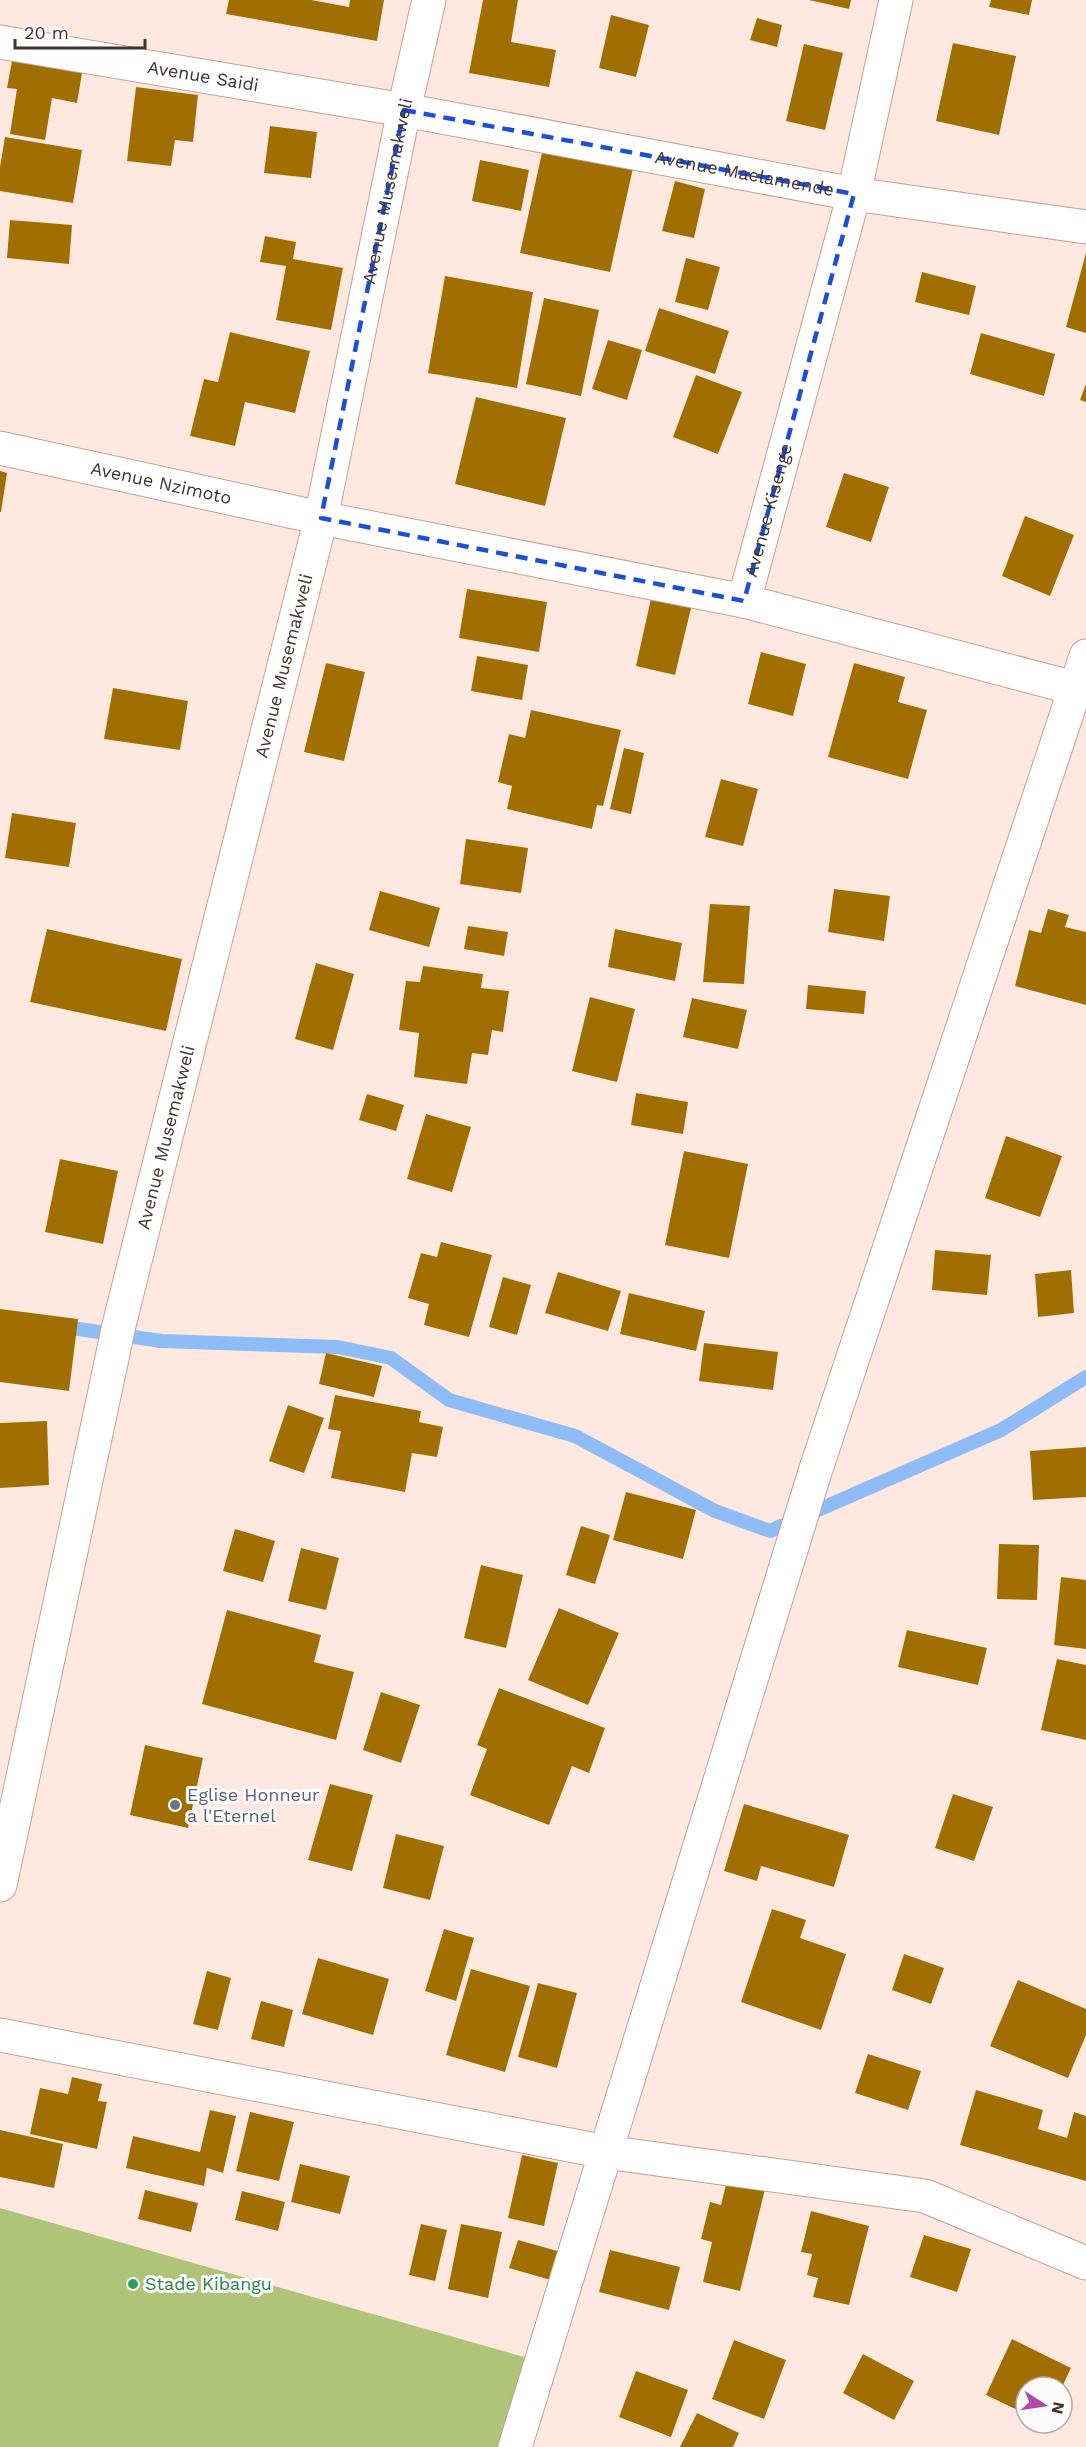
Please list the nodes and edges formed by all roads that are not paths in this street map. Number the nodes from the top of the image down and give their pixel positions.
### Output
1 (429, 0) edge
2 (896, 0) edge
3 (0, 42) edge
4 (404, 110) junction
5 (854, 194) junction
6 (1086, 227) edge
7 (0, 448) edge
8 (321, 518) junction
9 (744, 601) junction
10 (1086, 656) edge
11 (1074, 688) junction
12 (1075, 727) edge
13 (0, 1885) edge
14 (0, 2036) edge
15 (606, 2152) junction
16 (1086, 2263) edge
17 (515, 2447) edge

1 - 4 street, Avenue Musemakweli
2 - 5 street, Avenue Kisenge
3 - 4 street, Avenue Saidi
4 - 5 street, Avenue Maelamende
4 - 8 street, Avenue Musemakweli
5 - 6 street, Avenue Maelamende
5 - 9 street, Avenue Kisenge
7 - 8 street, Avenue Nzimoto
8 - 9 street, Avenue Kisenge
8 - 13 street, Avenue Musemakweli
9 - 11 street
10 - 11 street
11 - 12 street
12 - 15 street
14 - 15 street
15 - 16 street
15 - 17 street

